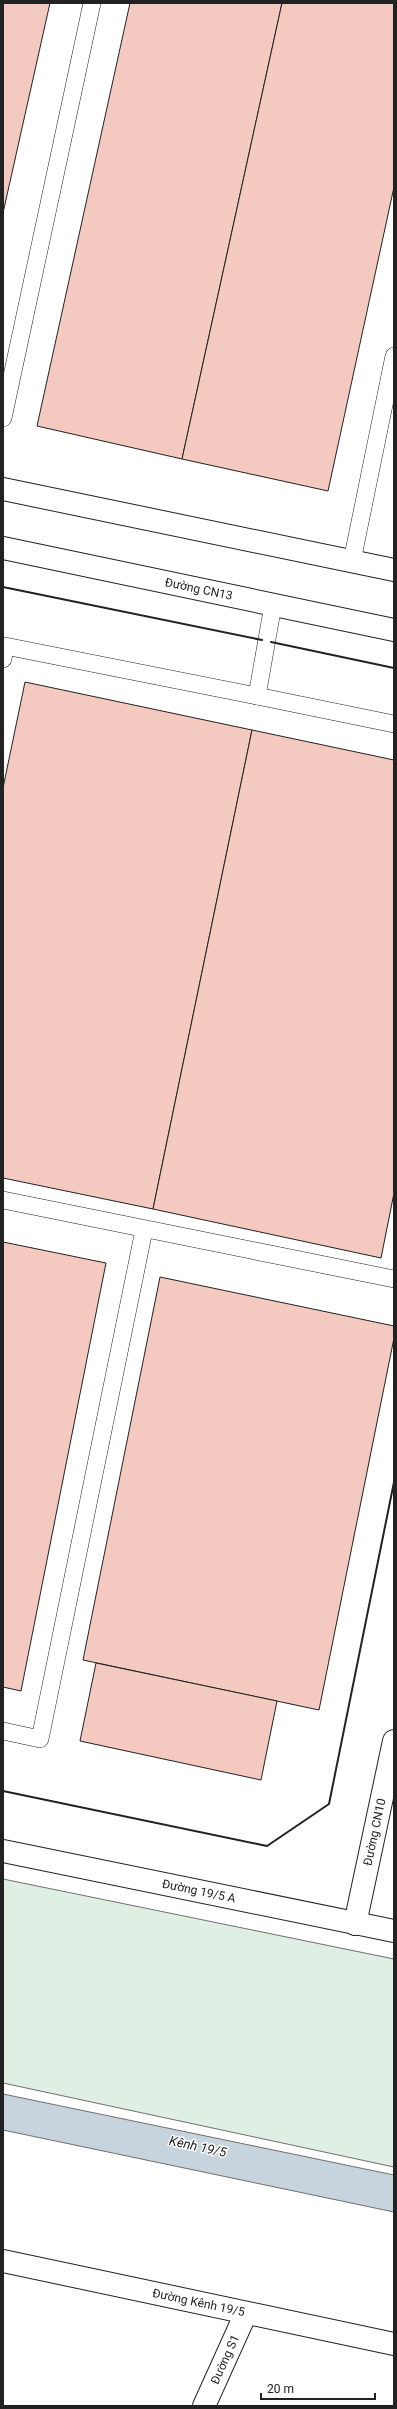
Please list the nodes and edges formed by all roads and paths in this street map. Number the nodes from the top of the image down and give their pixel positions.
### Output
1 (92, 3) edge
2 (394, 356) edge
3 (3, 418) edge
4 (3, 489) edge
5 (3, 548) edge
6 (352, 561) junction
7 (394, 570) edge
8 (273, 605) junction
9 (394, 630) edge
10 (3, 659) edge
11 (257, 696) junction
12 (394, 724) edge
13 (3, 1200) edge
14 (144, 1230) junction
15 (394, 1279) edge
16 (3, 1731) edge
17 (394, 1741) edge
18 (3, 1851) edge
19 (355, 1924) junction
20 (394, 1931) edge
21 (3, 2261) edge
22 (246, 2313) junction
23 (394, 2344) edge
24 (204, 2406) edge

1 - 3 lane
2 - 6 lane
4 - 6 street
5 - 8 street, Đường CN13
6 - 7 street
8 - 9 street, Đường CN13
8 - 11 lane
10 - 11 lane
11 - 12 lane
13 - 14 lane
14 - 15 lane
14 - 16 lane
17 - 19 street, Đường CN10
18 - 19 street, Đường 19/5 A
19 - 20 street, Đường 19/5 A
21 - 22 street, Đường Kênh 19/5
22 - 23 street, Đường Kênh 19/5
22 - 24 street, Đường S1

